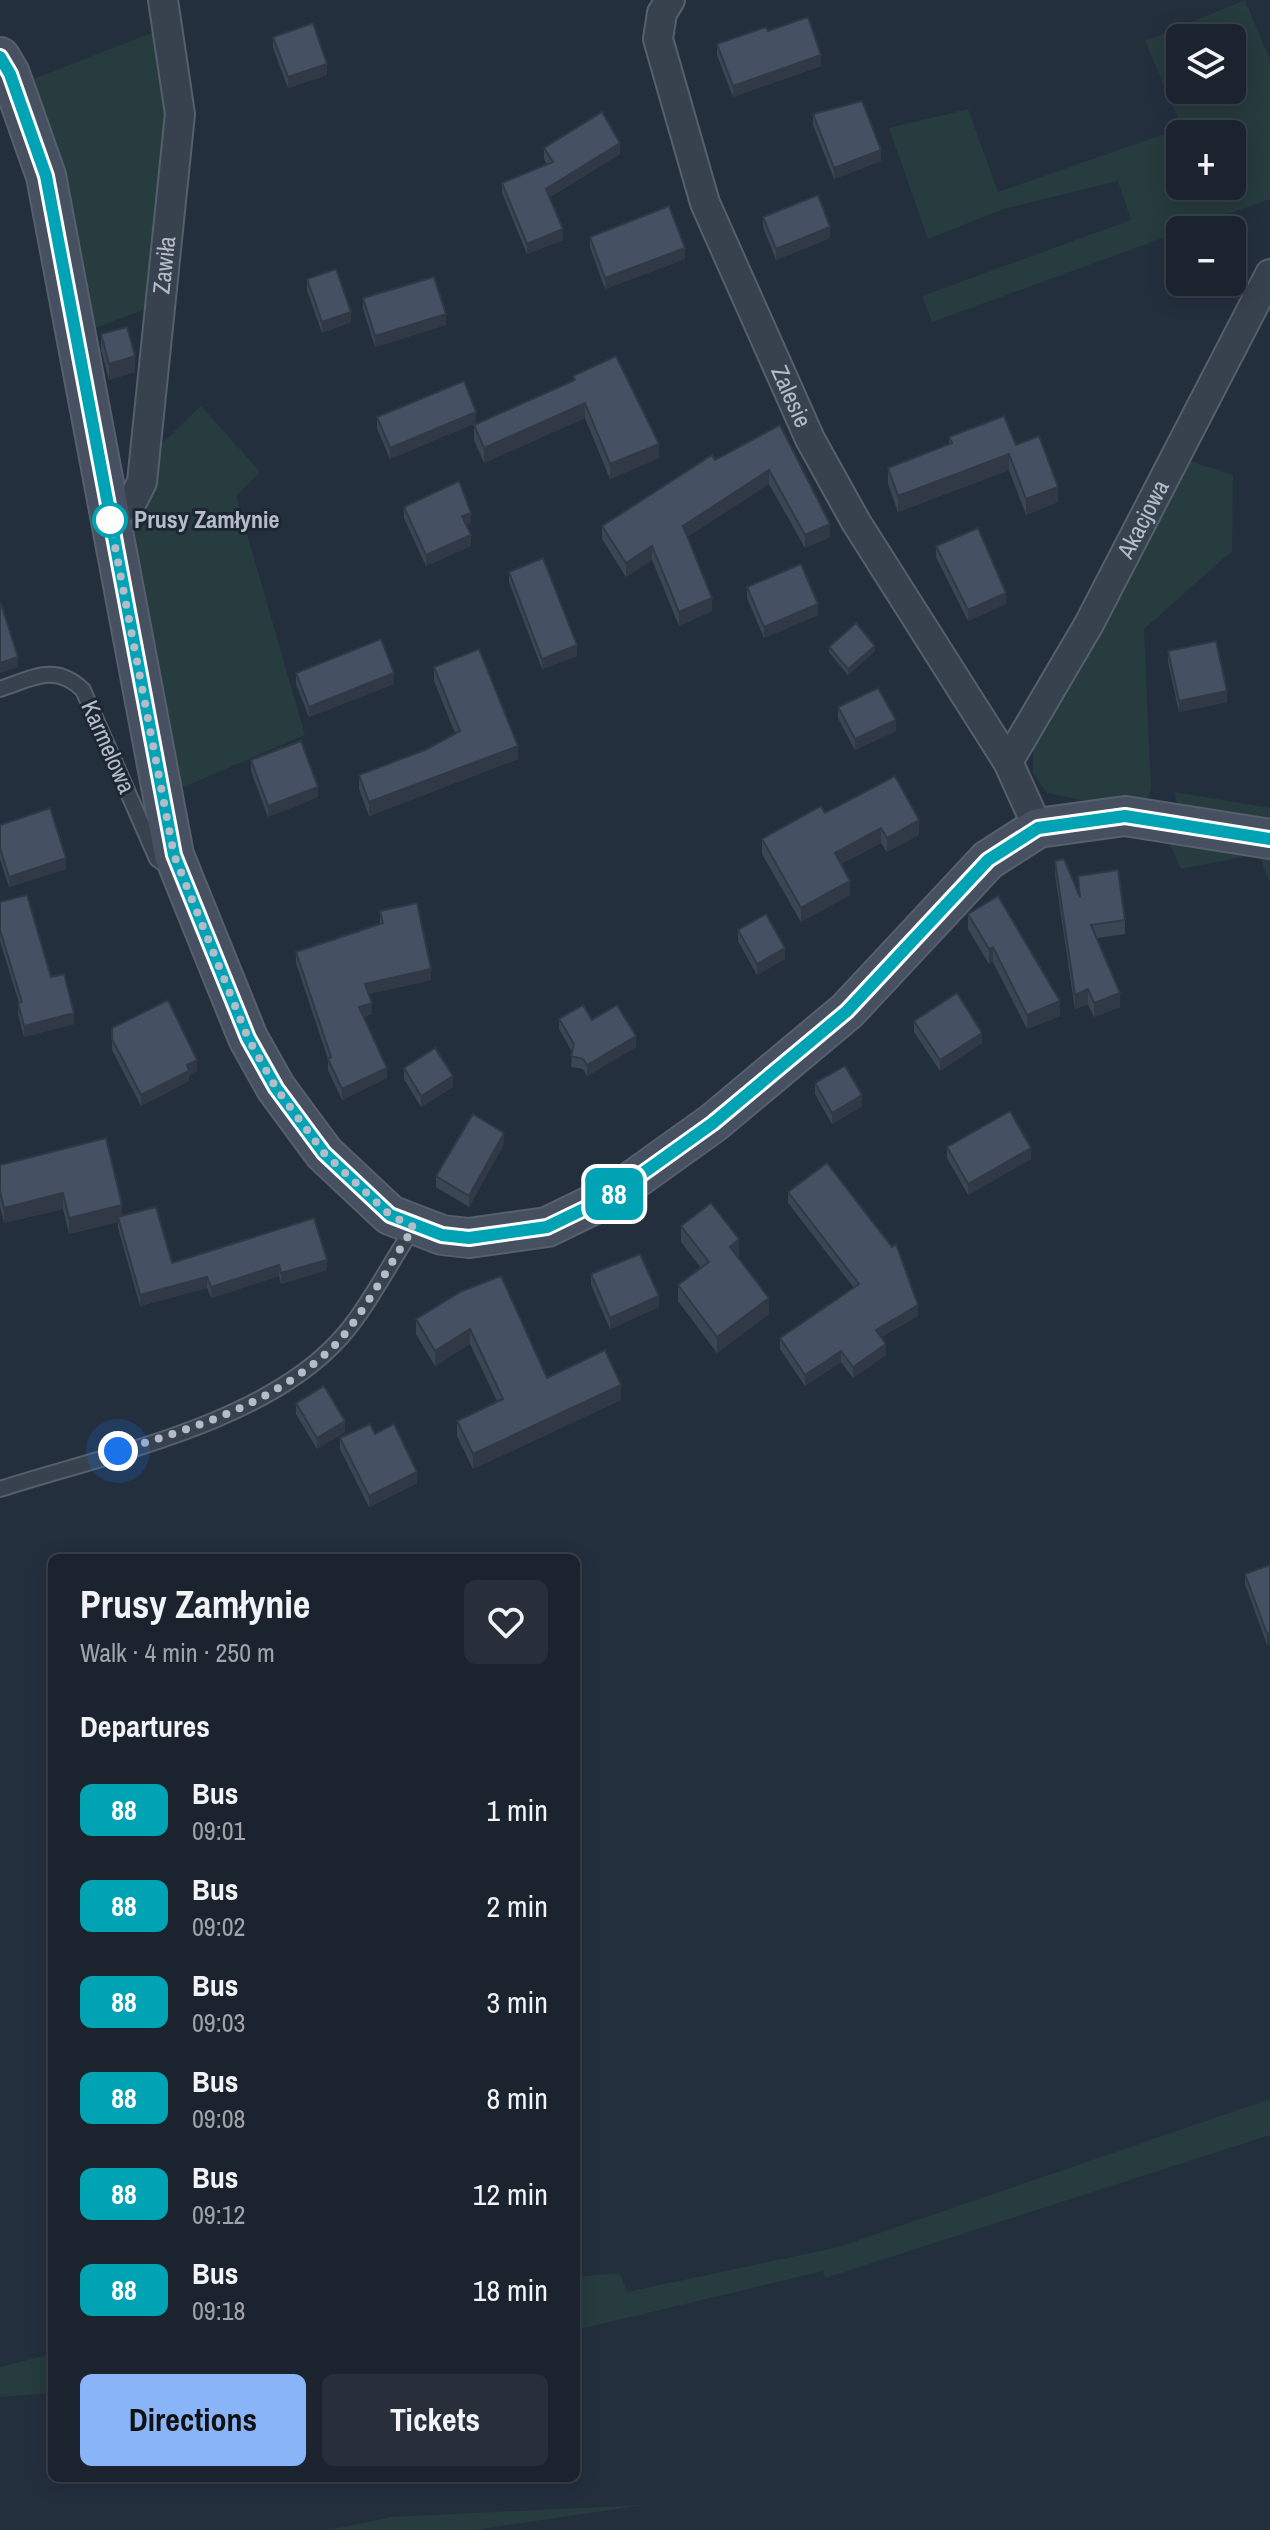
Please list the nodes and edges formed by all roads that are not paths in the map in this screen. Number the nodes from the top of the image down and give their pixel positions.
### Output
1 (163, 0) edge
2 (670, 0) edge
3 (0, 57) edge
4 (1270, 274) edge
5 (110, 519) junction
6 (0, 689) edge
7 (1008, 762) junction
8 (1038, 828) junction
9 (1270, 839) edge
10 (183, 876) junction
11 (414, 1227) junction
12 (0, 1489) edge

1 - 5 street, Zawiła
2 - 7 street, Zalesie
3 - 5 street
4 - 7 street, Akacjowa
5 - 10 street
6 - 10 lane, Karmelowa
7 - 8 street, Zalesie
8 - 9 street
8 - 11 street
10 - 11 street
11 - 12 lane

